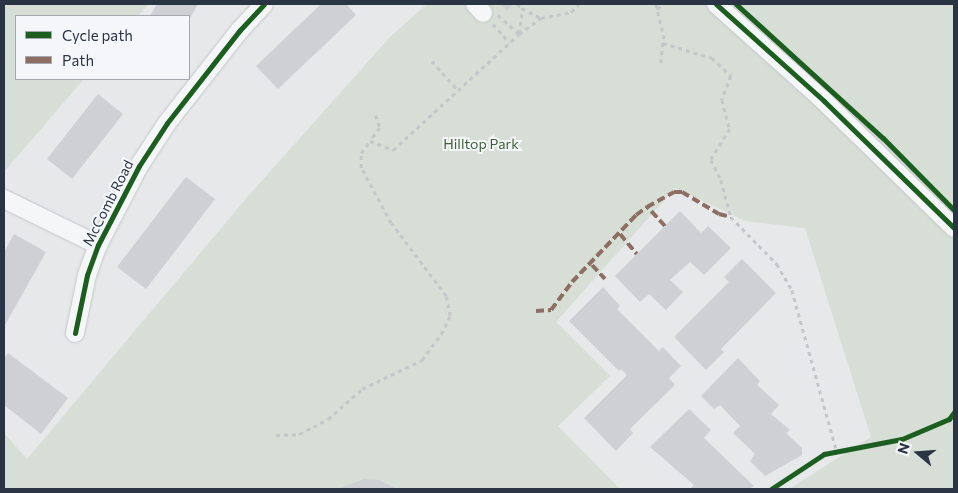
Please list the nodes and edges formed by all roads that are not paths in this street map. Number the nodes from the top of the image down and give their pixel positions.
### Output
1 (264, 4) edge
2 (716, 4) edge
3 (4, 200) edge
4 (954, 228) edge
5 (98, 245) junction
6 (75, 333) dead end

1 - 5 street, McComb Road
2 - 4 street
3 - 5 street
5 - 6 street, McComb Road

